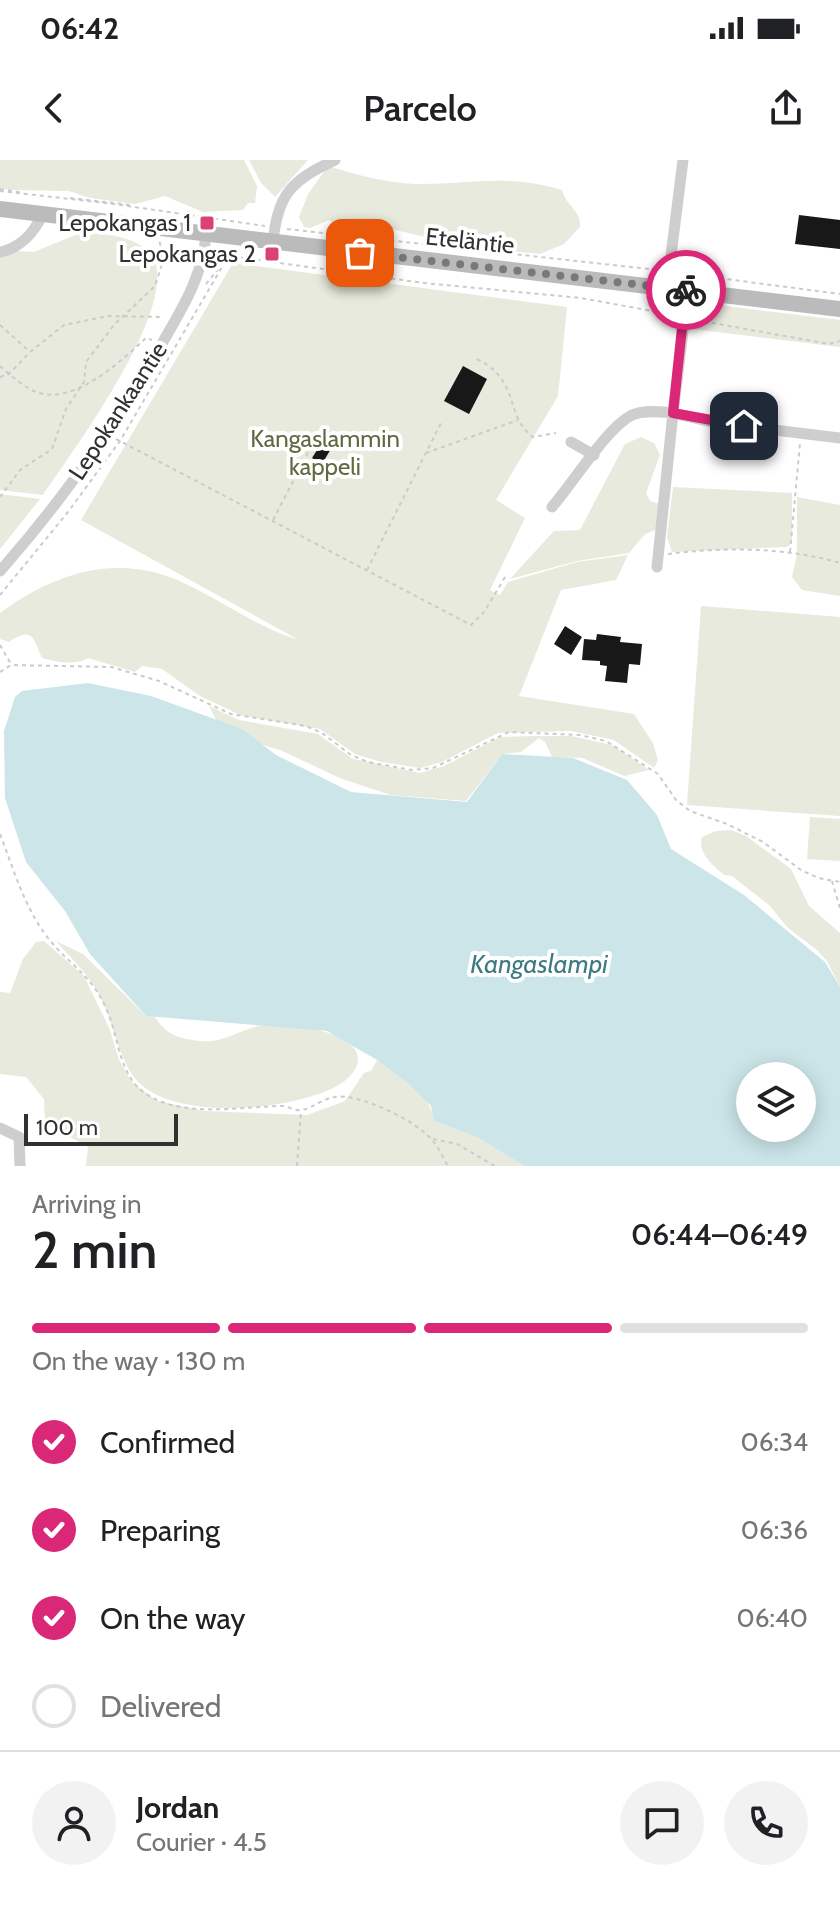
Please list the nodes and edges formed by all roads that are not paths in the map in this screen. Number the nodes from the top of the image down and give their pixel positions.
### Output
1 (335, 160) edge
2 (683, 160) edge
3 (0, 209) edge
4 (42, 215) junction
5 (206, 235) junction
6 (273, 235) junction
7 (0, 252) edge
8 (667, 279) junction
9 (688, 290) junction
10 (840, 309) edge
11 (673, 413) junction
12 (840, 438) edge
13 (571, 442) dead end
14 (594, 455) junction
15 (552, 507) dead end
16 (658, 561) road end
17 (0, 571) edge
18 (0, 1128) edge
19 (20, 1166) edge

1 - 6 street
2 - 8 street
3 - 4 street, Eteläntie
4 - 5 street, Eteläntie
4 - 7 street
5 - 6 street, Eteläntie
5 - 17 street, Lepokankaantie
6 - 8 street, Eteläntie
8 - 9 street, Eteläntie
9 - 10 street, Eteläntie
9 - 11 street
11 - 12 street
11 - 14 street
11 - 16 street
13 - 14 street
14 - 15 street
18 - 19 street

